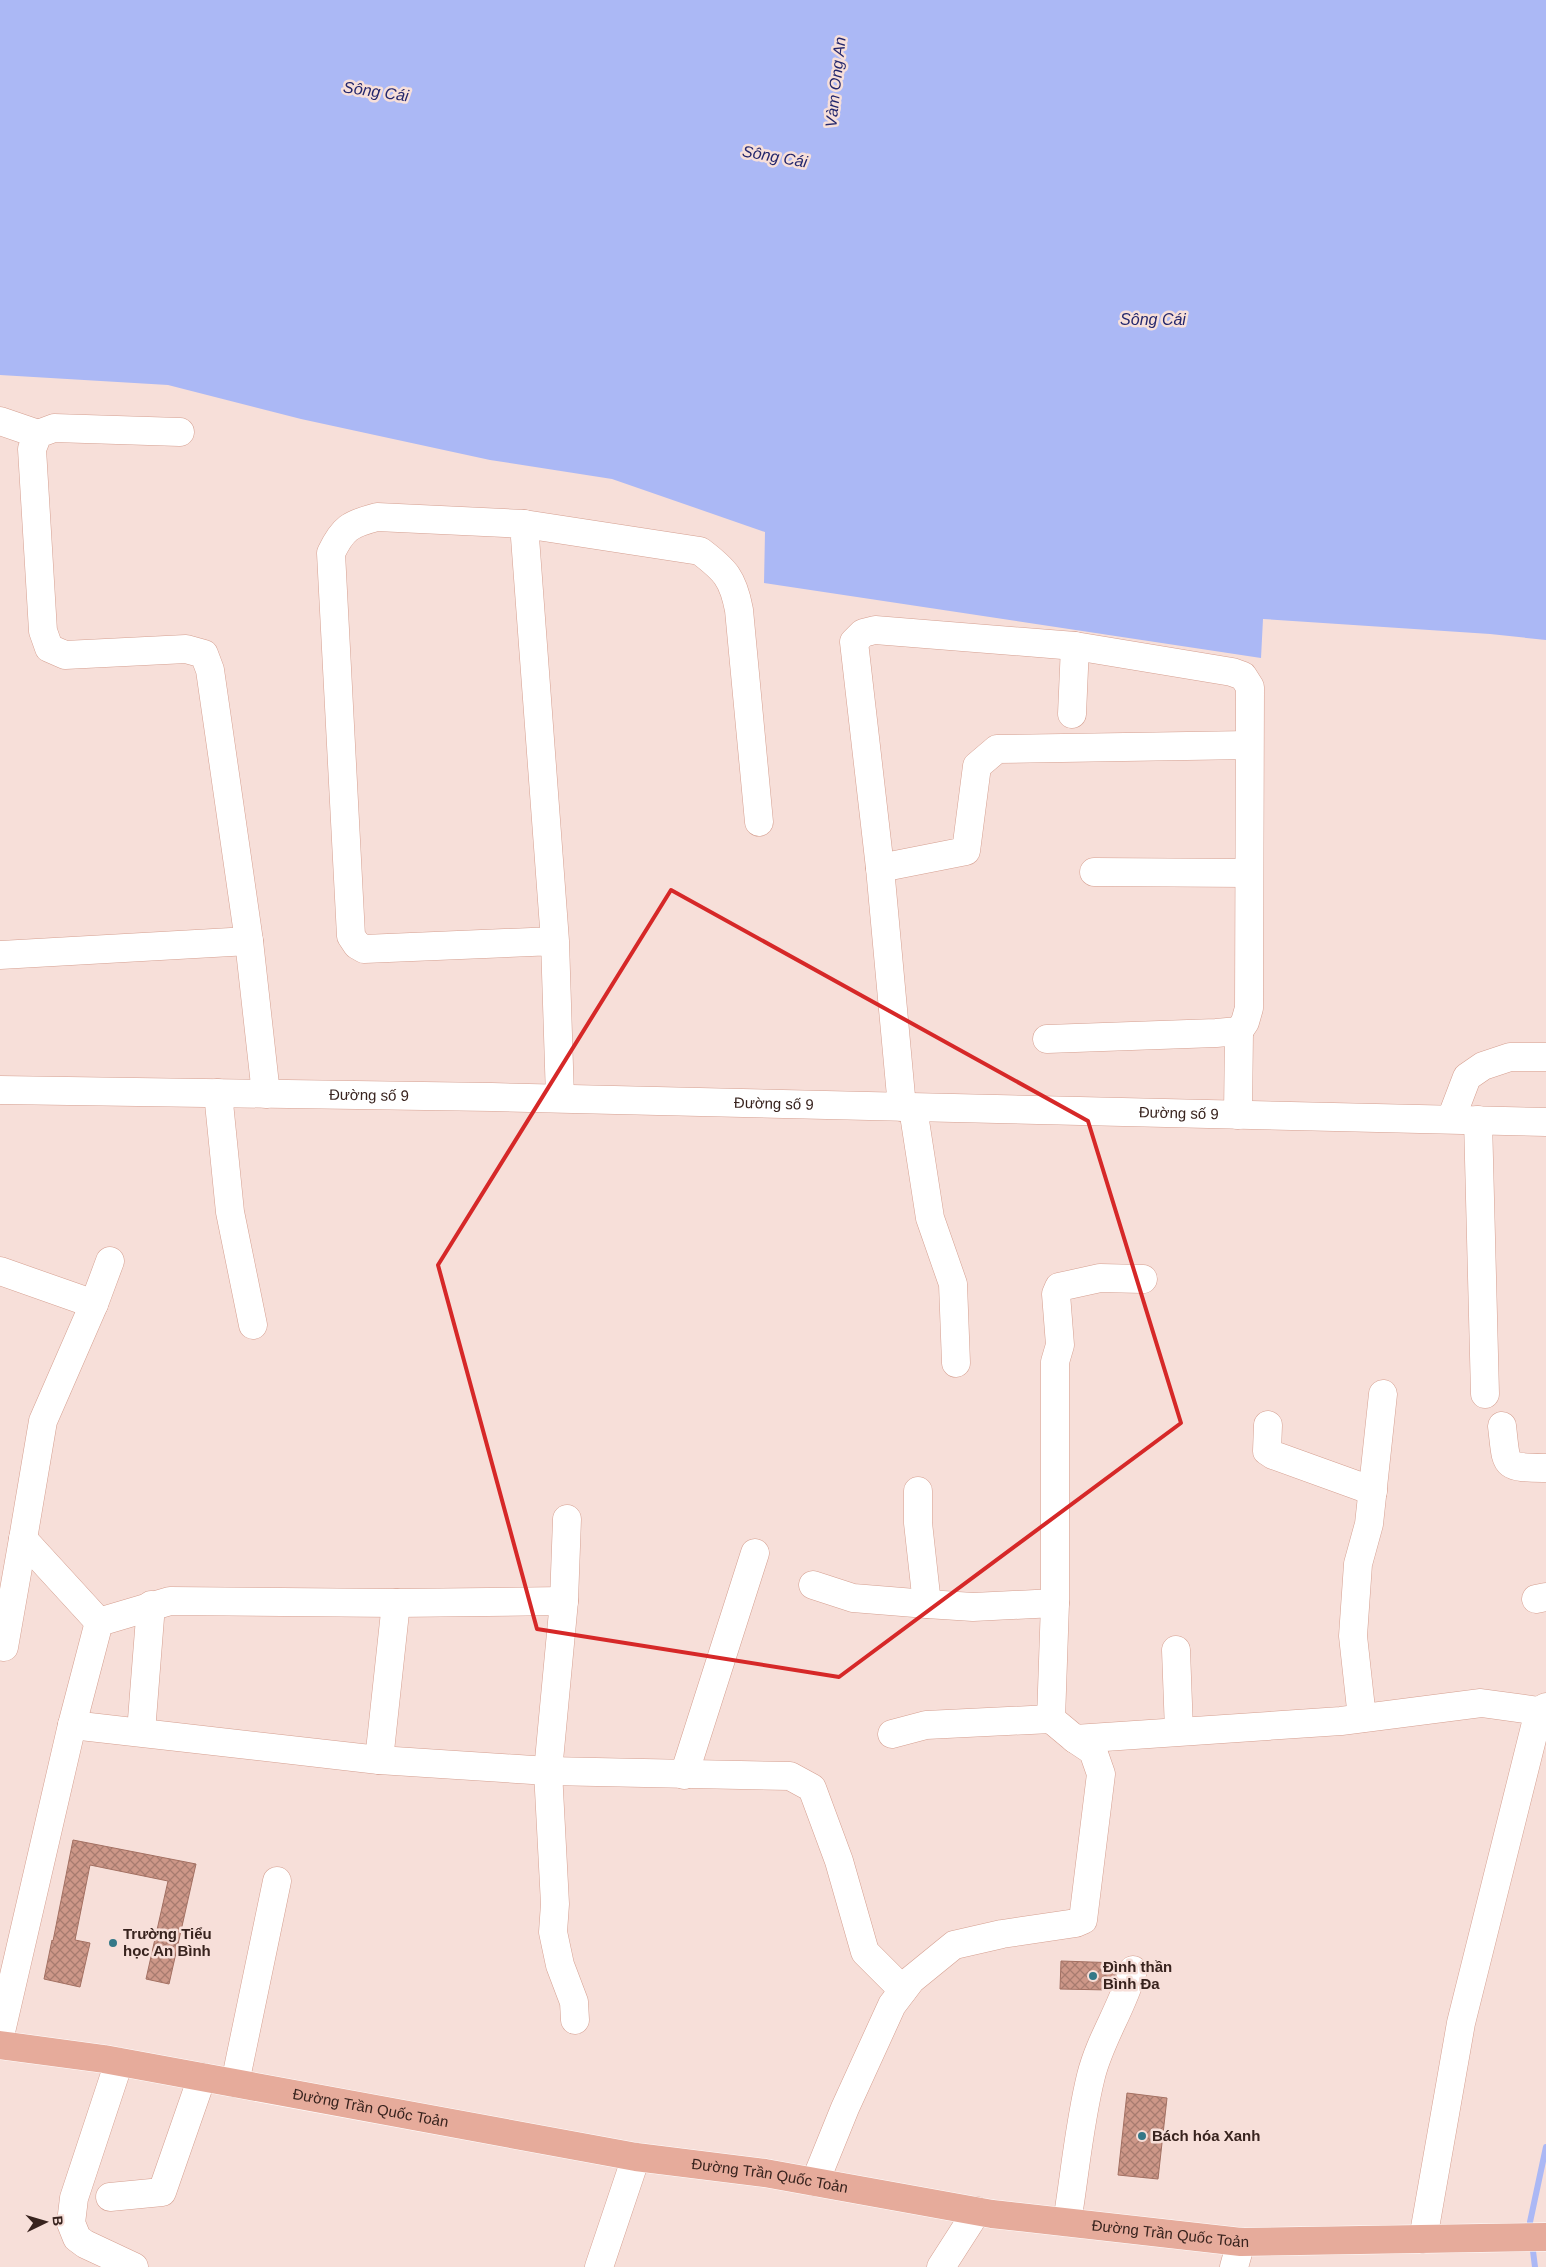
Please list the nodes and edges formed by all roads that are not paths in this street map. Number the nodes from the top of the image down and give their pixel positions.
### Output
1 (0, 421) edge
2 (180, 432) dead end
3 (38, 434) junction
4 (524, 524) junction
5 (1075, 646) junction
6 (1072, 714) dead end
7 (1250, 745) junction
8 (759, 822) dead end
9 (880, 868) junction
10 (1094, 872) dead end
11 (1248, 873) junction
12 (249, 941) junction
13 (555, 941) junction
14 (0, 955) edge
15 (1239, 1030) junction
16 (1047, 1039) dead end
17 (1546, 1057) edge
18 (0, 1090) edge
19 (218, 1093) junction
20 (266, 1094) junction
21 (560, 1098) junction
22 (908, 1107) junction
23 (1238, 1116) junction
24 (1451, 1119) junction
25 (1478, 1120) junction
26 (1546, 1122) edge
27 (110, 1261) dead end
28 (0, 1271) edge
29 (1143, 1279) dead end
30 (94, 1304) junction
31 (253, 1326) dead end
32 (956, 1363) dead end
33 (1382, 1394) dead end
34 (1485, 1394) dead end
35 (1268, 1425) dead end
36 (1502, 1426) dead end
37 (1546, 1468) edge
38 (918, 1491) dead end
39 (1373, 1491) junction
40 (567, 1519) dead end
41 (23, 1539) junction
42 (755, 1553) dead end
43 (813, 1585) dead end
44 (564, 1601) junction
45 (1056, 1602) junction
46 (396, 1603) junction
47 (926, 1604) junction
48 (151, 1605) junction
49 (99, 1622) junction
50 (4, 1647) dead end
51 (1176, 1650) dead end
52 (1542, 1709) edge
53 (1362, 1718) junction
54 (1051, 1719) junction
55 (72, 1724) junction
56 (1179, 1731) junction
57 (141, 1732) junction
58 (892, 1734) dead end
59 (1075, 1739) junction
60 (379, 1760) junction
61 (548, 1771) junction
62 (684, 1775) junction
63 (277, 1881) dead end
64 (1133, 1970) dead end
65 (903, 1990) junction
66 (575, 2020) dead end
67 (0, 2036) edge
68 (0, 2045) edge
69 (119, 2062) junction
70 (202, 2077) junction
71 (235, 2083) junction
72 (636, 2157) junction
73 (815, 2182) junction
74 (110, 2197) dead end
75 (977, 2211) junction
76 (1067, 2222) junction
77 (1546, 2237) edge
78 (1423, 2239) junction
79 (1237, 2255) edge
80 (134, 2267) edge
81 (599, 2267) edge
82 (941, 2267) edge

1 - 3 street
2 - 3 street
3 - 12 street
4 - 8 street
4 - 13 street
4 - 13 street
5 - 6 street
5 - 7 street
5 - 9 street
7 - 9 street
7 - 11 street
9 - 22 street
10 - 11 street
11 - 15 street
12 - 14 street
12 - 20 street
13 - 21 street
15 - 16 street
15 - 23 street
17 - 24 street
18 - 19 street, Đường số 9
19 - 20 street, Đường số 9
19 - 31 street
20 - 21 street, Đường số 9
21 - 22 street, Đường số 9
22 - 23 street, Đường số 9
22 - 32 street
23 - 24 street, Đường số 9
24 - 25 street, Đường số 9
25 - 26 street, Đường số 9
25 - 34 street
27 - 30 street
28 - 30 street
29 - 45 street
30 - 41 street
33 - 39 street
35 - 39 street
36 - 37 street
38 - 47 street
39 - 53 street
40 - 44 street
41 - 49 street
41 - 50 street
42 - 62 street
43 - 47 street
44 - 46 street
44 - 61 street
45 - 47 street
45 - 54 street
46 - 48 street
46 - 60 street
48 - 49 street
48 - 57 street
49 - 55 street
51 - 56 street
52 - 53 street
52 - 78 street
53 - 56 street
54 - 58 street
54 - 59 street
55 - 57 street
55 - 67 street
56 - 59 street
57 - 60 street
59 - 65 street
60 - 61 street
61 - 62 street
61 - 66 street
62 - 65 street
63 - 71 street
64 - 76 street
65 - 73 street
68 - 69 main road, Đường Trần Quốc Toản
69 - 70 main road, Đường Trần Quốc Toản
69 - 80 street
70 - 71 main road, Đường Trần Quốc Toản
70 - 74 street
71 - 72 main road, Đường Trần Quốc Toản
72 - 73 main road, Đường Trần Quốc Toản
72 - 81 street
73 - 75 main road, Đường Trần Quốc Toản
75 - 76 main road, Đường Trần Quốc Toản
75 - 82 street
76 - 79 main road, Đường Trần Quốc Toản
77 - 78 main road, Đường Trần Quốc Toản
78 - 79 main road, Đường Trần Quốc Toản

